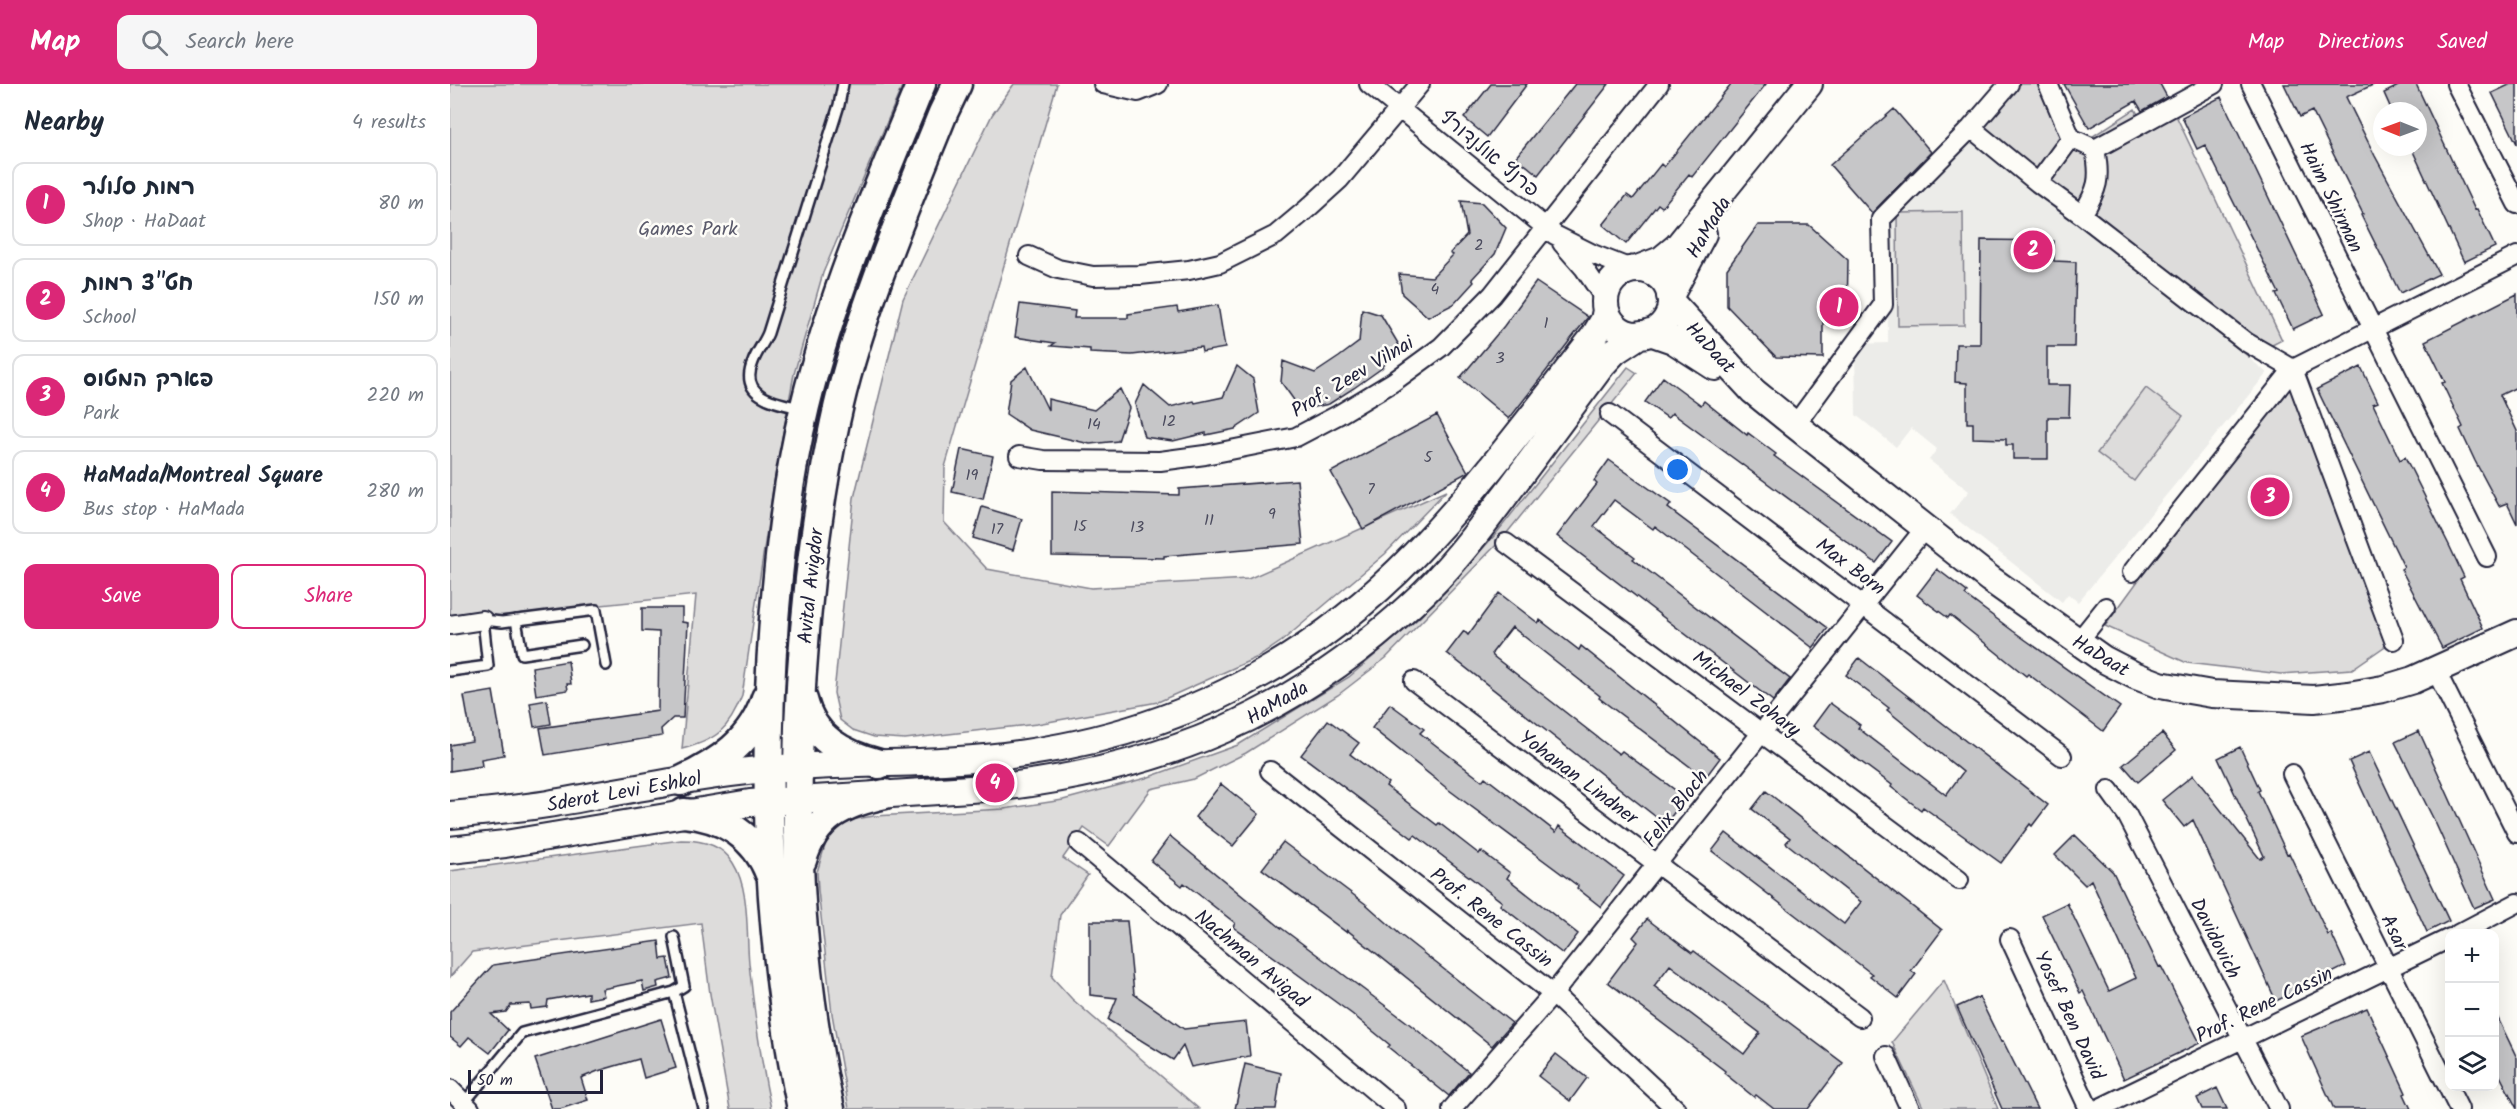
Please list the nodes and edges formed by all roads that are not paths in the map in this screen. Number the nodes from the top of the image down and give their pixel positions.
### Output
1 (843, 84) edge
2 (921, 84) edge
3 (957, 84) edge
4 (1103, 84) edge
5 (1158, 84) edge
6 (1369, 84) edge
7 (1420, 84) edge
8 (1659, 84) edge
9 (1809, 84) edge
10 (2009, 84) edge
11 (2048, 84) edge
12 (2214, 84) edge
13 (2251, 84) edge
14 (2456, 84) edge
15 (1401, 108) junction
16 (1971, 128) junction
17 (2071, 138) junction
18 (2095, 149) junction
19 (1749, 160) junction
20 (2038, 183) junction
21 (2517, 204) edge
22 (2082, 215) junction
23 (1550, 231) junction
24 (1029, 256) dead end
25 (2517, 256) edge
26 (1636, 269) junction
27 (1670, 299) junction
28 (1605, 304) junction
29 (2373, 330) junction
30 (1645, 333) junction
31 (2299, 366) junction
32 (1753, 391) junction
33 (804, 408) junction
34 (1610, 414) dead end
35 (1795, 426) junction
36 (1019, 456) dead end
37 (1925, 528) junction
38 (1506, 543) dead end
39 (2487, 557) dead end
40 (2132, 572) dead end
41 (1864, 604) junction
42 (2106, 607) dead end
43 (483, 620) junction
44 (516, 620) junction
45 (450, 625) edge
46 (2517, 633) edge
47 (2394, 640) dead end
48 (2078, 642) junction
49 (582, 645) dead end
50 (606, 665) dead end
51 (450, 671) edge
52 (2436, 671) junction
53 (770, 679) junction
54 (1414, 681) dead end
55 (800, 685) junction
56 (1763, 733) junction
57 (2062, 756) dead end
58 (879, 764) junction
59 (798, 766) junction
60 (769, 768) junction
61 (1270, 771) dead end
62 (2292, 774) dead end
63 (681, 781) junction
64 (2109, 790) dead end
65 (885, 794) junction
66 (799, 799) junction
67 (769, 801) junction
68 (684, 813) junction
69 (450, 815) edge
70 (2517, 833) edge
71 (1079, 843) dead end
72 (450, 850) edge
73 (800, 865) junction
74 (1658, 865) junction
75 (771, 879) junction
76 (1959, 880) dead end
77 (2517, 903) edge
78 (2466, 929) edge
79 (674, 938) dead end
80 (2010, 939) dead end
81 (2445, 941) edge
82 (2389, 969) junction
83 (674, 992) junction
84 (1554, 994) junction
85 (1860, 1017) dead end
86 (2243, 1039) junction
87 (1887, 1056) dead end
88 (450, 1089) edge
89 (467, 1106) edge
90 (704, 1109) edge
91 (802, 1109) edge
92 (830, 1109) edge
93 (1396, 1109) edge
94 (1452, 1109) edge
95 (1676, 1109) edge
96 (1910, 1109) edge
97 (2090, 1109) edge
98 (2098, 1109) edge
99 (2279, 1109) edge
100 (2459, 1109) edge

1 - 33 lane
2 - 33 main road, Avital Avigdor
3 - 55 main road, Avital Avigdor
4 - 5 street
6 - 15 street, פרנץ אולנדורף
7 - 15 street
8 - 23 street, Prof. Zeev Vilnai
9 - 19 street, HaMada
10 - 16 street
11 - 17 street
12 - 18 street
13 - 29 street, Haim Shirman
14 - 21 street
15 - 23 street, פרנץ אולנדורף
15 - 24 street
16 - 20 street
16 - 35 street
17 - 18 street
17 - 20 street
18 - 22 street
19 - 26 street, HaMada
19 - 27 street, HaMada
20 - 22 street
22 - 31 street
23 - 26 street, פרנץ אולנדורף
23 - 28 street, פרנץ אולנדורף
23 - 36 street, Prof. Zeev Vilnai
25 - 29 street
26 - 27 street
26 - 28 street
27 - 30 street
27 - 32 street, HaDaat
28 - 30 street
28 - 58 street, HaMada
29 - 31 street
29 - 39 street, Haim Shirman
30 - 32 street, HaDaat
30 - 65 street, HaMada
31 - 40 street
31 - 47 street
32 - 35 street, HaDaat
33 - 53 main road, Avital Avigdor
34 - 41 street, Max Born
35 - 37 street, HaDaat
37 - 41 street, Felix Bloch
37 - 48 street, HaDaat
38 - 56 street, Michael Zohary
41 - 56 street, Felix Bloch
41 - 57 street, Max Born
42 - 48 street
43 - 44 lane
43 - 45 street
43 - 51 lane
44 - 49 lane
44 - 50 lane
46 - 52 street, HaDaat
48 - 52 street, HaDaat
52 - 70 street
53 - 60 main road, Avital Avigdor
53 - 63 main road
54 - 74 street, Yohanan Lindner
55 - 58 main road
55 - 59 main road, Avital Avigdor
56 - 74 street, Felix Bloch
56 - 76 street, Michael Zohary
58 - 59 street, HaMada
59 - 60 street, Sderot Levi Eshkol
59 - 66 main road, Avital Avigdor
60 - 63 street, Sderot Levi Eshkol
60 - 67 main road, Avital Avigdor
61 - 84 street, Prof. Rene Cassin
62 - 82 street, Asar
63 - 69 street, Sderot Levi Eshkol
64 - 86 street, Davidovich
65 - 66 street, HaMada
65 - 73 main road
66 - 67 street, HaMada
66 - 73 main road, Avital Avigdor
67 - 68 street, Sderot Levi Eshkol
67 - 75 main road, Avital Avigdor
68 - 72 street, Sderot Levi Eshkol
68 - 75 main road
71 - 93 street, Nachman Avigad
73 - 92 main road, Avital Avigdor
74 - 84 street, Felix Bloch
74 - 85 street, Yohanan Lindner
75 - 91 main road, Avital Avigdor
77 - 78 street
79 - 83 lane
80 - 97 street, Yosef Ben David
81 - 82 street, Prof. Rene Cassin
82 - 86 street, Prof. Rene Cassin
82 - 100 street, Asar
83 - 89 lane
83 - 90 lane
84 - 94 street, Felix Bloch
84 - 95 street, Prof. Rene Cassin
86 - 98 street, Prof. Rene Cassin
86 - 99 street, Davidovich
87 - 96 street
88 - 89 street

